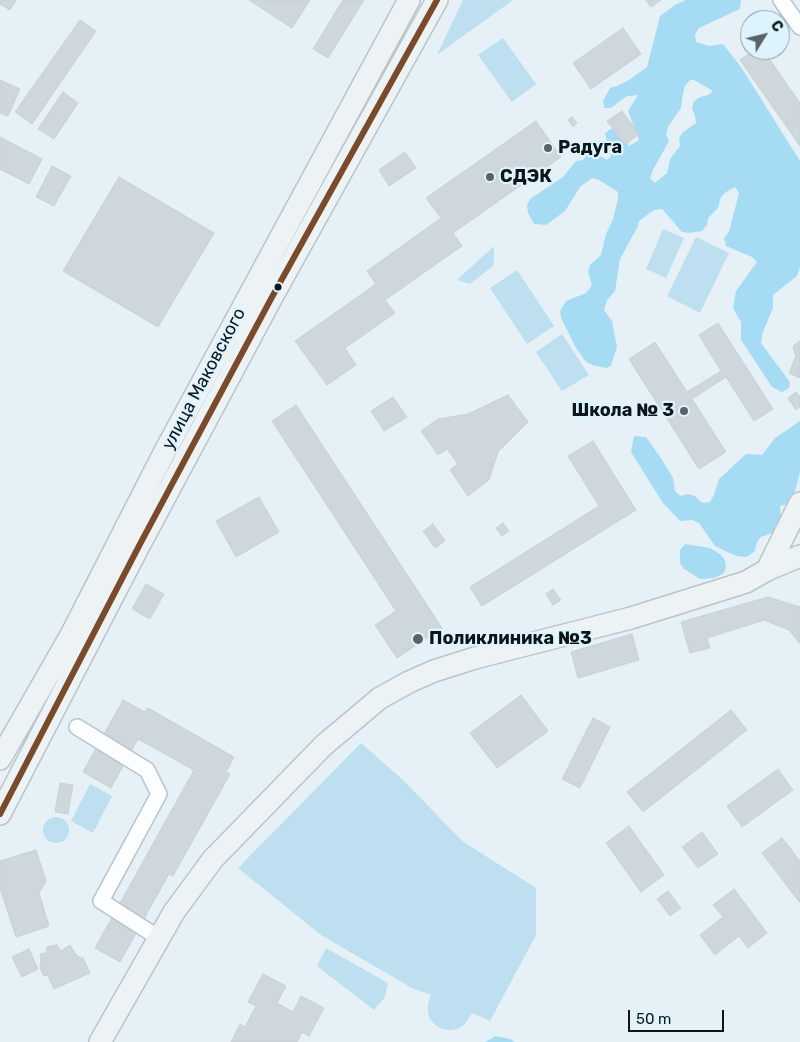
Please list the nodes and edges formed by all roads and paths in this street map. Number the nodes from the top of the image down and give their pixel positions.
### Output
1 (409, 0) edge
2 (437, 0) edge
3 (781, 0) edge
4 (800, 27) edge
5 (799, 513) edge
6 (800, 556) edge
7 (767, 570) junction
8 (78, 726) dead end
9 (0, 759) edge
10 (0, 814) edge
11 (158, 938) junction
12 (100, 1042) edge

1 - 9 main road, улица Маковского
2 - 10 main road, улица Маковского
3 - 4 street
5 - 7 main road
6 - 7 main road
7 - 11 main road
8 - 11 street
11 - 12 main road

